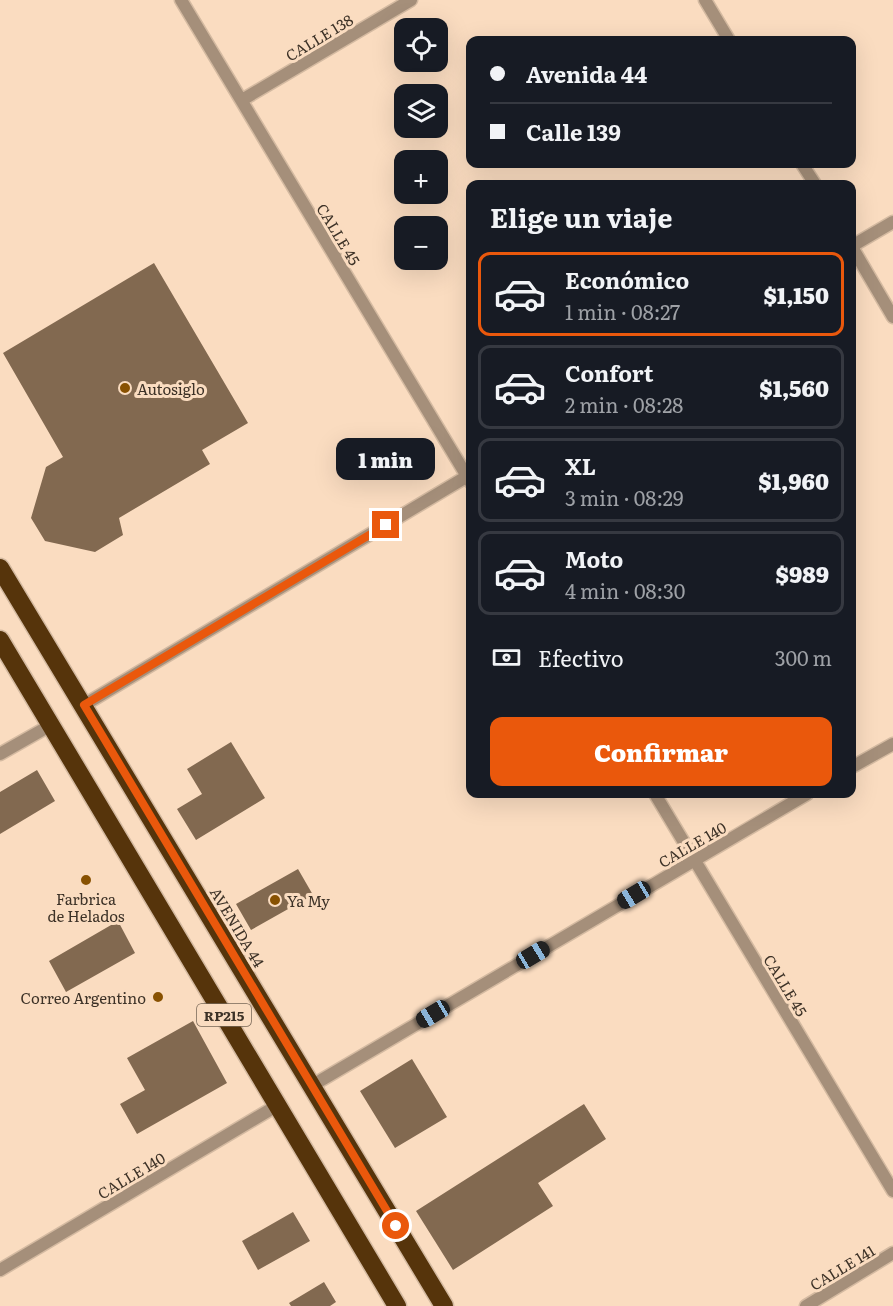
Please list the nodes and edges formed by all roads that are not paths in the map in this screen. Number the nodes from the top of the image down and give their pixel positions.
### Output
1 (181, 0) edge
2 (411, 0) edge
3 (705, 0) edge
4 (727, 36) edge
5 (242, 100) junction
6 (893, 222) edge
7 (856, 244) edge
8 (856, 253) edge
9 (893, 316) edge
10 (466, 471) edge
11 (466, 480) edge
12 (0, 568) edge
13 (0, 640) edge
14 (84, 705) junction
15 (51, 725) junction
16 (893, 744) edge
17 (0, 754) edge
18 (856, 765) edge
19 (657, 798) edge
20 (800, 798) edge
21 (694, 860) junction
22 (313, 1085) junction
23 (278, 1105) junction
24 (893, 1191) edge
25 (893, 1253) edge
26 (0, 1270) edge
27 (397, 1306) edge
28 (444, 1306) edge
29 (806, 1306) edge

1 - 5 street, CALLE 45
2 - 5 street, CALLE 138
3 - 4 street
5 - 10 street, CALLE 45
6 - 7 street
8 - 9 street
11 - 14 street
12 - 14 highway, AVENIDA 44 / RP215
13 - 15 highway, RP215
14 - 22 highway, AVENIDA 44 / RP215
15 - 17 street
15 - 23 highway, RP215
16 - 18 street
19 - 21 street, CALLE 45
20 - 21 street, CALLE 140
21 - 22 street, CALLE 140
21 - 24 street, CALLE 45
22 - 28 highway, AVENIDA 44 / RP215
23 - 26 street, CALLE 140
23 - 27 highway, RP215
25 - 29 street, CALLE 141

